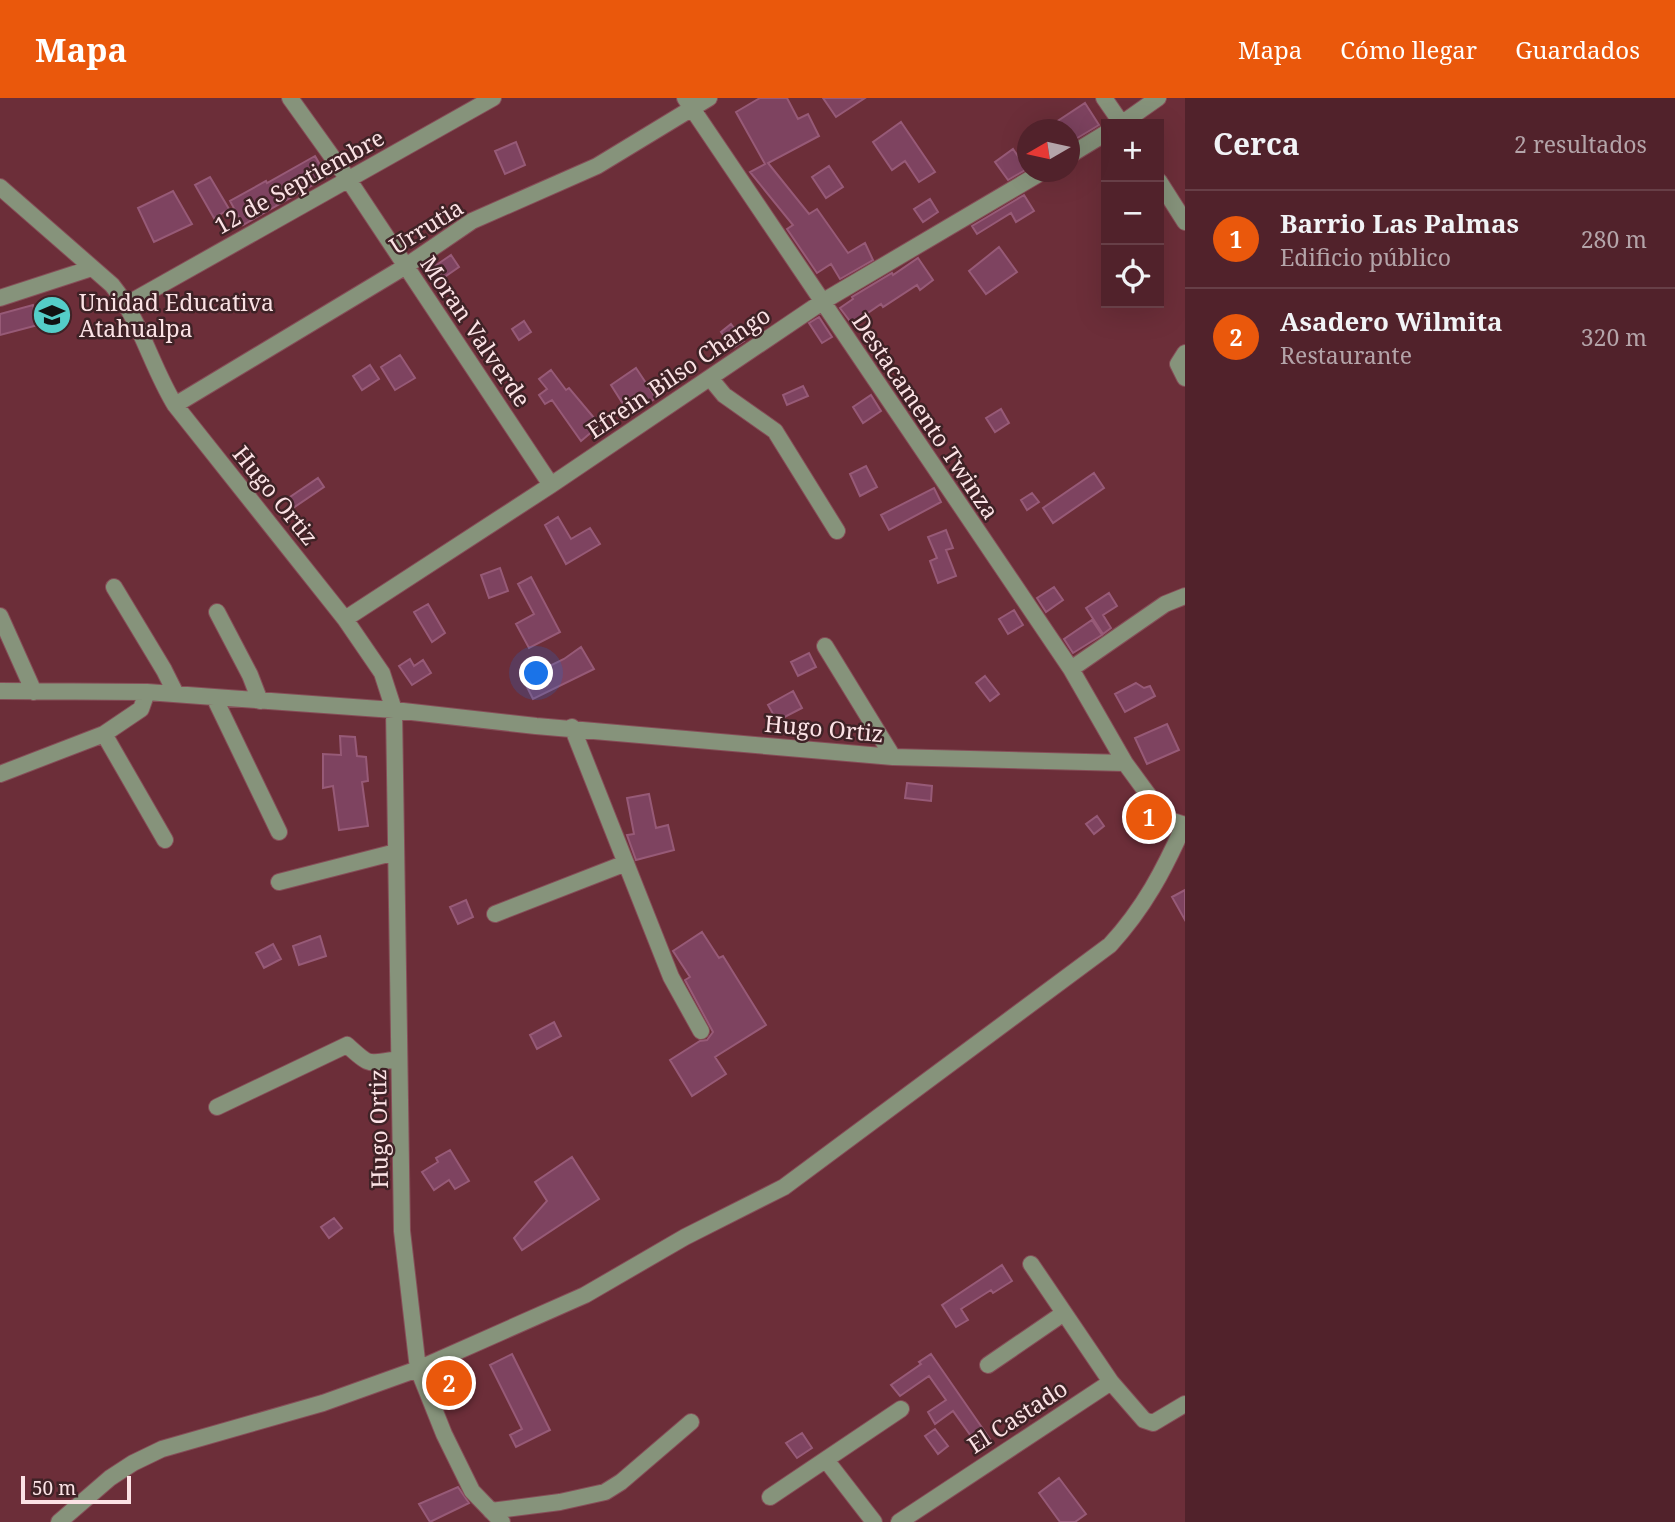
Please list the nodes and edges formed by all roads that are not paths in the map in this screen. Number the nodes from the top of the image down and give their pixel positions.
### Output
1 (290, 98) edge
2 (493, 98) edge
3 (709, 98) edge
4 (1104, 98) edge
5 (1158, 98) edge
6 (688, 103) edge
7 (1119, 119) edge
8 (1129, 119) edge
9 (1101, 136) edge
10 (1080, 148) edge
11 (348, 179) junction
12 (1025, 182) edge
13 (1160, 182) edge
14 (0, 187) edge
15 (1185, 222) edge
16 (406, 266) junction
17 (92, 268) junction
18 (0, 298) edge
19 (822, 302) junction
20 (127, 304) junction
21 (1185, 353) edge
22 (710, 378) junction
23 (1185, 378) edge
24 (175, 405) junction
25 (551, 485) junction
26 (836, 531) dead end
27 (114, 587) dead end
28 (1185, 596) edge
29 (217, 612) dead end
30 (0, 616) edge
31 (345, 619) junction
32 (825, 646) dead end
33 (1071, 668) junction
34 (0, 691) edge
35 (34, 692) junction
36 (147, 692) junction
37 (176, 694) junction
38 (214, 697) junction
39 (260, 701) junction
40 (394, 710) junction
41 (572, 727) junction
42 (104, 734) junction
43 (893, 757) junction
44 (1125, 762) junction
45 (0, 774) edge
46 (1184, 825) edge
47 (279, 832) dead end
48 (165, 840) dead end
49 (396, 852) junction
50 (626, 863) junction
51 (279, 882) dead end
52 (495, 914) dead end
53 (701, 1031) dead end
54 (400, 1059) junction
55 (217, 1107) dead end
56 (1031, 1264) dead end
57 (1064, 1313) junction
58 (988, 1365) dead end
59 (418, 1369) junction
60 (1111, 1382) junction
61 (1185, 1404) edge
62 (901, 1409) dead end
63 (691, 1422) dead end
64 (826, 1460) junction
65 (771, 1497) dead end
66 (496, 1517) edge
67 (59, 1522) edge
68 (874, 1522) edge
69 (899, 1522) edge

1 - 11 street, Moran Valverde
2 - 11 street, 12 de Septiembre
3 - 6 street, Urrutia
4 - 7 street
5 - 8 street
6 - 16 street, Urrutia
6 - 19 street, Destacamento Twinza
9 - 10 street
11 - 16 street, Moran Valverde
11 - 20 street, 12 de Septiembre
12 - 19 street, Efrein Bilso Chango
13 - 15 street
14 - 17 street, Hugo Ortiz
16 - 24 street, Urrutia
16 - 25 street, Moran Valverde
17 - 18 street
17 - 20 street, Hugo Ortiz
19 - 22 street, Efrein Bilso Chango
19 - 33 street, Destacamento Twinza
20 - 24 street, Hugo Ortiz
21 - 23 street
22 - 25 street, Efrein Bilso Chango
22 - 26 street
24 - 31 street, Hugo Ortiz
25 - 31 street, Efrein Bilso Chango
27 - 37 street
28 - 33 street
29 - 39 street
30 - 35 street
31 - 40 street, Hugo Ortiz
32 - 43 street
33 - 44 street, Destacamento Twinza
34 - 35 street
35 - 36 street
36 - 37 street
36 - 42 street
37 - 38 street
38 - 39 street
38 - 47 street
39 - 40 street
40 - 41 street, Hugo Ortiz
40 - 49 street, Hugo Ortiz
41 - 43 street, Hugo Ortiz
41 - 50 street
42 - 45 street
42 - 48 street
43 - 44 street, Hugo Ortiz
44 - 46 street, Destacamento Twinza
46 - 59 street
49 - 51 street
49 - 54 street, Hugo Ortiz
50 - 52 street
50 - 53 street
54 - 55 street
54 - 59 street, Hugo Ortiz
56 - 57 street
57 - 58 street
57 - 60 street
59 - 66 street, Hugo Ortiz
59 - 67 street
60 - 61 street
60 - 69 street, El Castado
62 - 64 street
63 - 66 street
64 - 65 street
64 - 68 street

